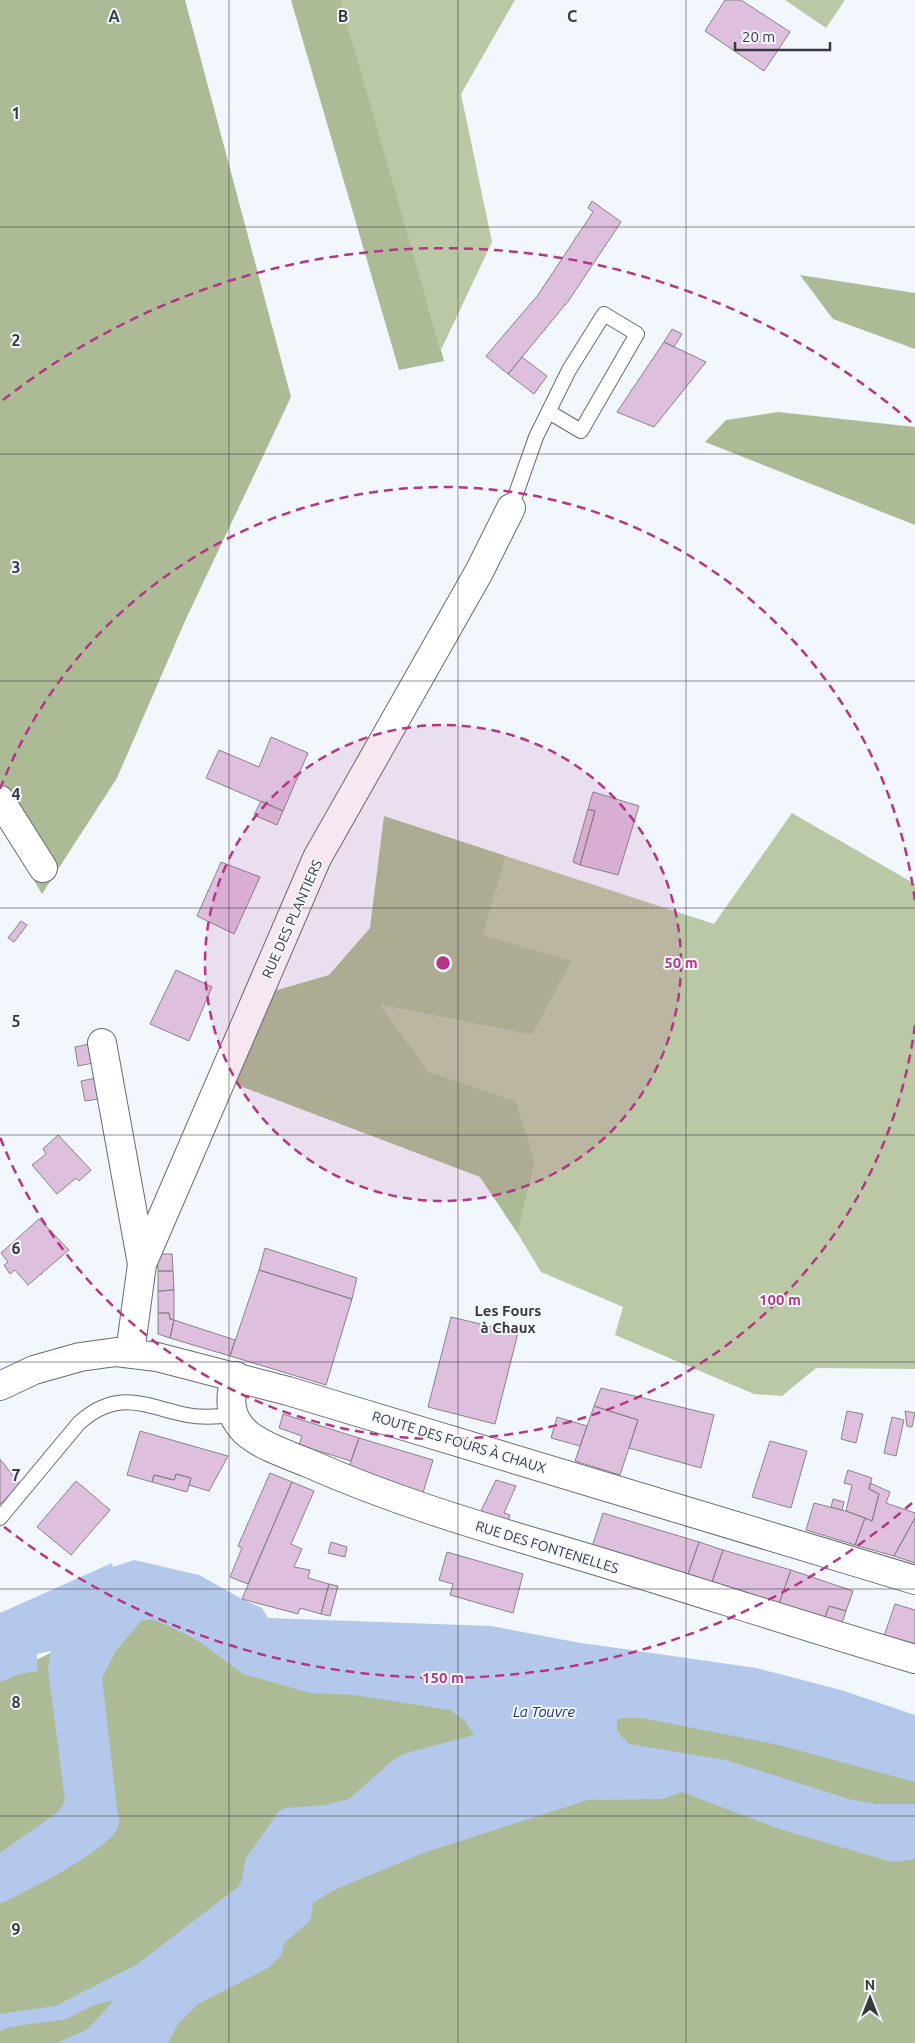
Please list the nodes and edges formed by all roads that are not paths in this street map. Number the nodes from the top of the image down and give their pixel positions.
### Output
1 (549, 412) junction
2 (511, 508) joint
3 (0, 800) edge
4 (43, 868) dead end
5 (102, 1043) dead end
6 (142, 1264) junction
7 (130, 1353) junction
8 (236, 1376) junction
9 (0, 1386) edge
10 (233, 1415) junction
11 (0, 1518) edge
12 (915, 1580) edge
13 (915, 1659) edge

1 - 1 lane
1 - 2 lane
2 - 6 street, RUE DES PLANTIERS
3 - 4 street
5 - 6 street
6 - 7 street, RUE DES PLANTIERS
7 - 8 street, ROUTE DES FOURS À CHAUX
7 - 9 street, ROUTE DES FOURS À CHAUX
8 - 10 street
8 - 12 street, ROUTE DES FOURS À CHAUX
10 - 11 lane
10 - 13 street, RUE DES FONTENELLES

